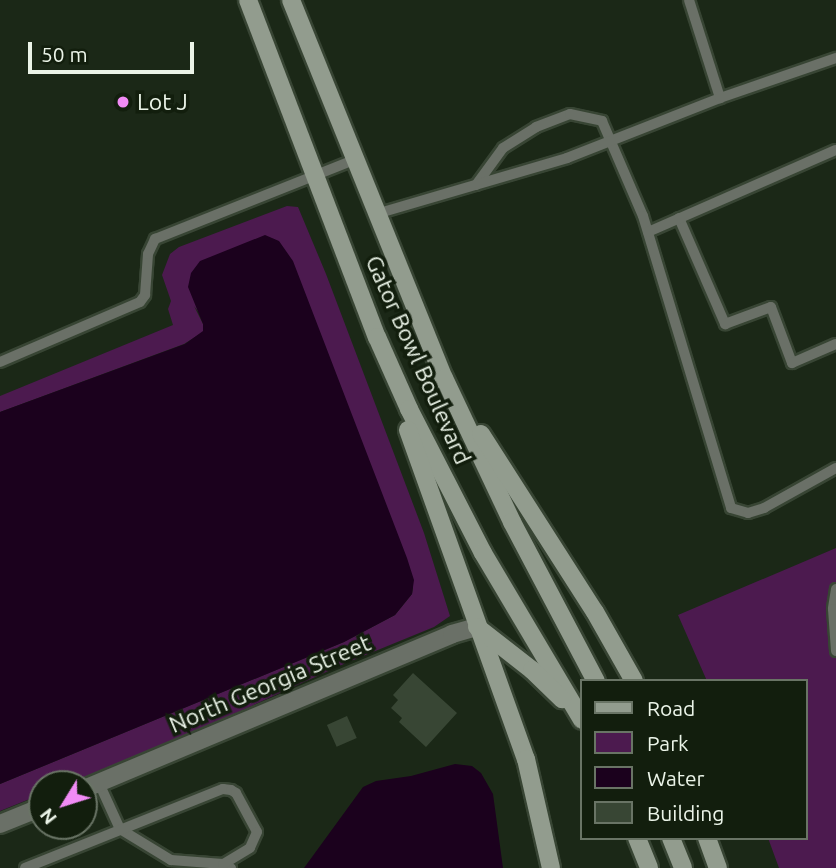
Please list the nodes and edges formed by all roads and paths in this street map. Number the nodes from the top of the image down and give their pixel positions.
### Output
1 (248, 0) edge
2 (291, 0) edge
3 (689, 0) edge
4 (836, 58) edge
5 (720, 97) junction
6 (612, 142) junction
7 (836, 150) edge
8 (354, 160) junction
9 (314, 176) junction
10 (476, 185) junction
11 (376, 214) junction
12 (679, 218) junction
13 (648, 232) junction
14 (377, 337) junction
15 (836, 344) edge
16 (0, 362) edge
17 (444, 378) junction
18 (836, 468) edge
19 (836, 589) edge
20 (477, 627) junction
21 (836, 651) edge
22 (595, 679) edge
23 (633, 679) edge
24 (580, 718) edge
25 (580, 719) edge
26 (98, 783) edge
27 (98, 795) edge
28 (28, 813) edge
29 (0, 824) edge
30 (120, 829) junction
31 (638, 840) edge
32 (672, 840) edge
33 (708, 840) edge
34 (191, 863) junction
35 (227, 866) edge
36 (25, 868) edge
37 (179, 868) edge
38 (551, 868) edge
39 (649, 868) edge
40 (683, 868) edge
41 (718, 868) edge

1 - 9 main road, Gator Bowl Boulevard
2 - 8 main road, Gator Bowl Boulevard
3 - 5 lane
4 - 5 lane
5 - 6 lane
6 - 10 lane
6 - 10 lane
6 - 13 lane
7 - 12 lane
8 - 9 lane
8 - 11 main road, Gator Bowl Boulevard
9 - 14 main road, Gator Bowl Boulevard
9 - 16 lane
10 - 11 lane
11 - 17 main road, Gator Bowl Boulevard
12 - 13 lane
12 - 15 lane
13 - 18 lane
14 - 20 main road
14 - 24 main road, Gator Bowl Boulevard
17 - 22 main road, Gator Bowl Boulevard
17 - 23 main road
19 - 21 lane
20 - 25 main road
20 - 26 street, North Georgia Street
20 - 38 main road
27 - 30 lane
28 - 29 street
30 - 34 lane
30 - 35 lane
30 - 36 lane
31 - 39 main road
32 - 40 main road
33 - 41 main road
34 - 35 lane
34 - 37 lane

